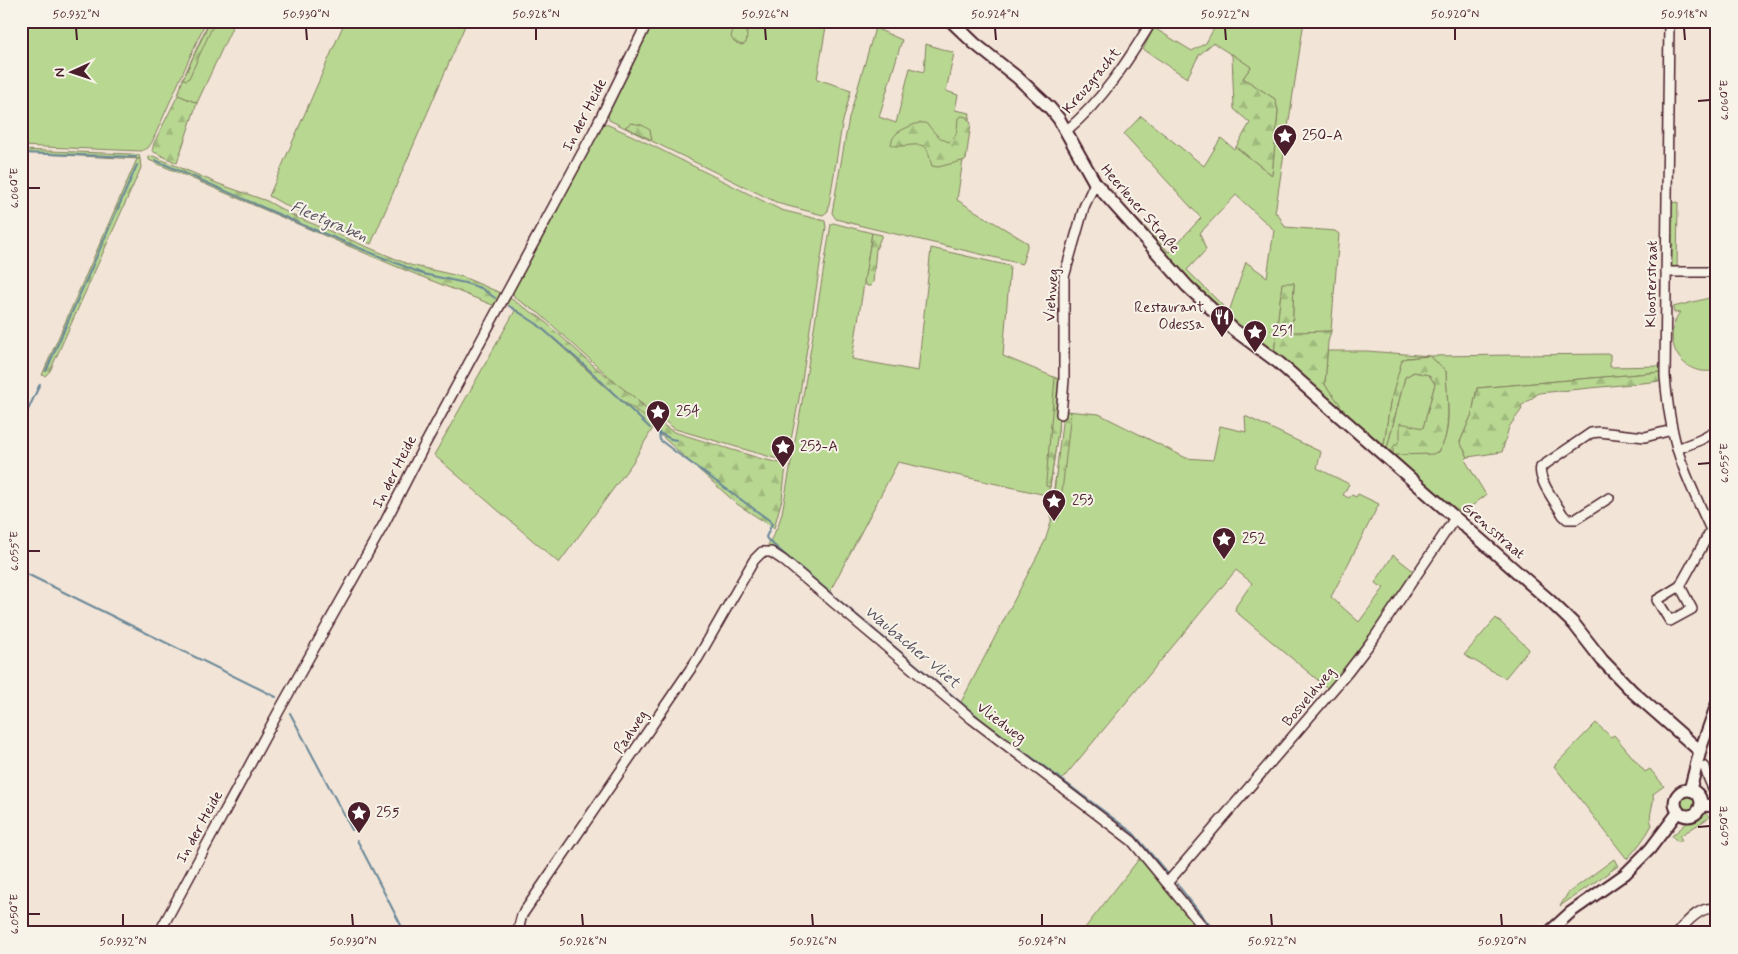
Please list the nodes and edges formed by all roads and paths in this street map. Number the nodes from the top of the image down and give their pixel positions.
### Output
1 (648, 21) edge
2 (951, 21) edge
3 (1152, 21) edge
4 (1669, 21) edge
5 (1066, 131) junction
6 (1095, 183) junction
7 (1666, 272) junction
8 (1717, 272) edge
9 (1254, 345) joint
10 (1061, 414) dead end
11 (1672, 430) junction
12 (1717, 431) edge
13 (1677, 449) junction
14 (1609, 498) dead end
15 (1455, 518) junction
16 (1714, 533) edge
17 (762, 552) joint
18 (1680, 586) dead end
19 (1717, 703) edge
20 (1700, 751) junction
21 (1705, 767) dead end
22 (1690, 790) junction
23 (1717, 797) edge
24 (1701, 805) junction
25 (1717, 806) edge
26 (1678, 812) junction
27 (1168, 882) junction
28 (1717, 911) edge
29 (521, 929) edge
30 (159, 933) edge
31 (1208, 933) edge
32 (1548, 933) edge
33 (1677, 933) edge

1 - 30 street, In der Heide
2 - 5 main road, Heerlener Straße
3 - 5 street, Kreuzgracht
4 - 7 street, Kloosterstraat
5 - 6 main road, Heerlener Straße
6 - 9 main road, Heerlener Straße
6 - 10 street, Viehweg
7 - 8 street
7 - 11 street, Kloosterstraat
9 - 15 main road, Grensstraat
11 - 13 street, Kloosterstraat
11 - 14 street
12 - 13 street
13 - 16 street, Kloosterstraat
15 - 20 main road, Grensstraat
15 - 27 street, Bosveldweg
16 - 18 street
17 - 27 street, Vliedweg
17 - 29 street, Padweg
19 - 20 street
20 - 22 main road
21 - 23 street
22 - 24 main road
22 - 26 main road
24 - 25 main road
24 - 26 main road
26 - 32 street
27 - 31 street, Vliedweg
28 - 33 street

